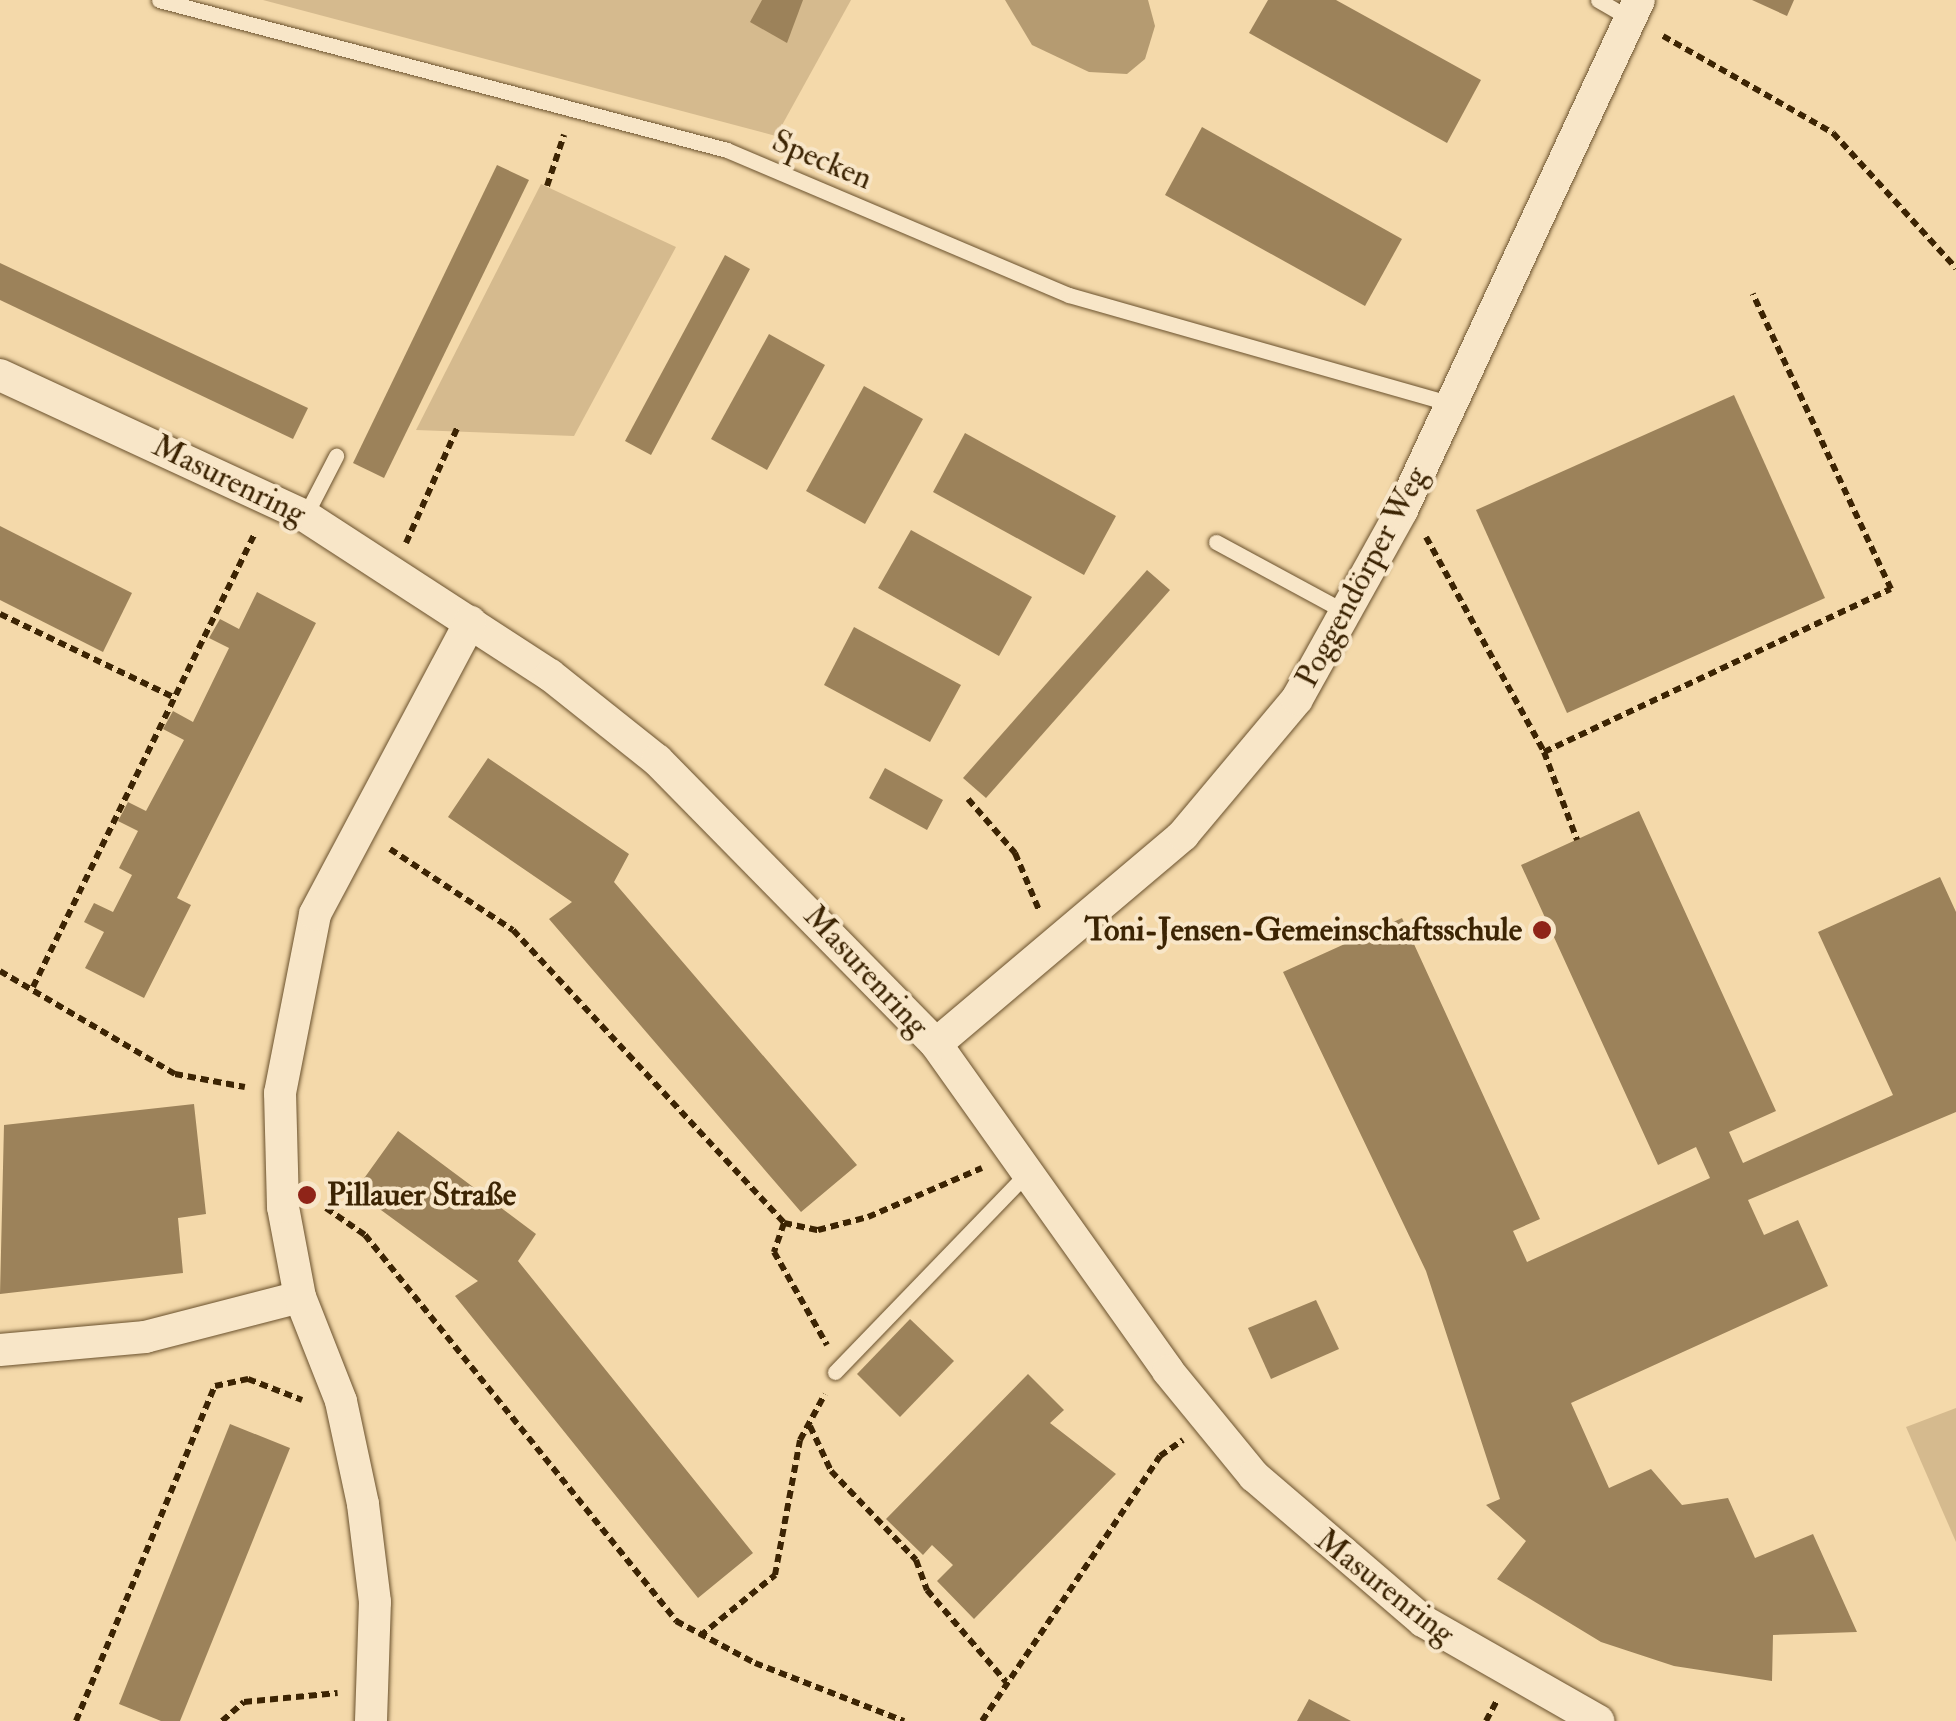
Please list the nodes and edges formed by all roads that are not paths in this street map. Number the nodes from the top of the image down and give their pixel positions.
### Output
1 (159, 0) edge
2 (1598, 0) edge
3 (1635, 9) edge
4 (0, 375) edge
5 (1452, 404) junction
6 (336, 456) dead end
7 (304, 516) junction
8 (1216, 542) dead end
9 (1349, 614) junction
10 (470, 622) junction
11 (936, 1044) junction
12 (1026, 1160) junction
13 (300, 1297) junction
14 (0, 1350) edge
15 (836, 1372) road end
16 (372, 1708) edge
17 (1598, 1721) edge

1 - 5 lane, Specken
2 - 3 lane
3 - 5 street, Poggendörper Weg
4 - 7 street, Masurenring
5 - 9 street, Poggendörper Weg
6 - 7 lane
7 - 10 street, Masurenring
8 - 9 lane
9 - 11 street, Poggendörper Weg
10 - 11 street, Masurenring
10 - 13 street
11 - 12 street, Masurenring
12 - 15 lane
12 - 17 street, Masurenring
13 - 14 street
13 - 16 street

